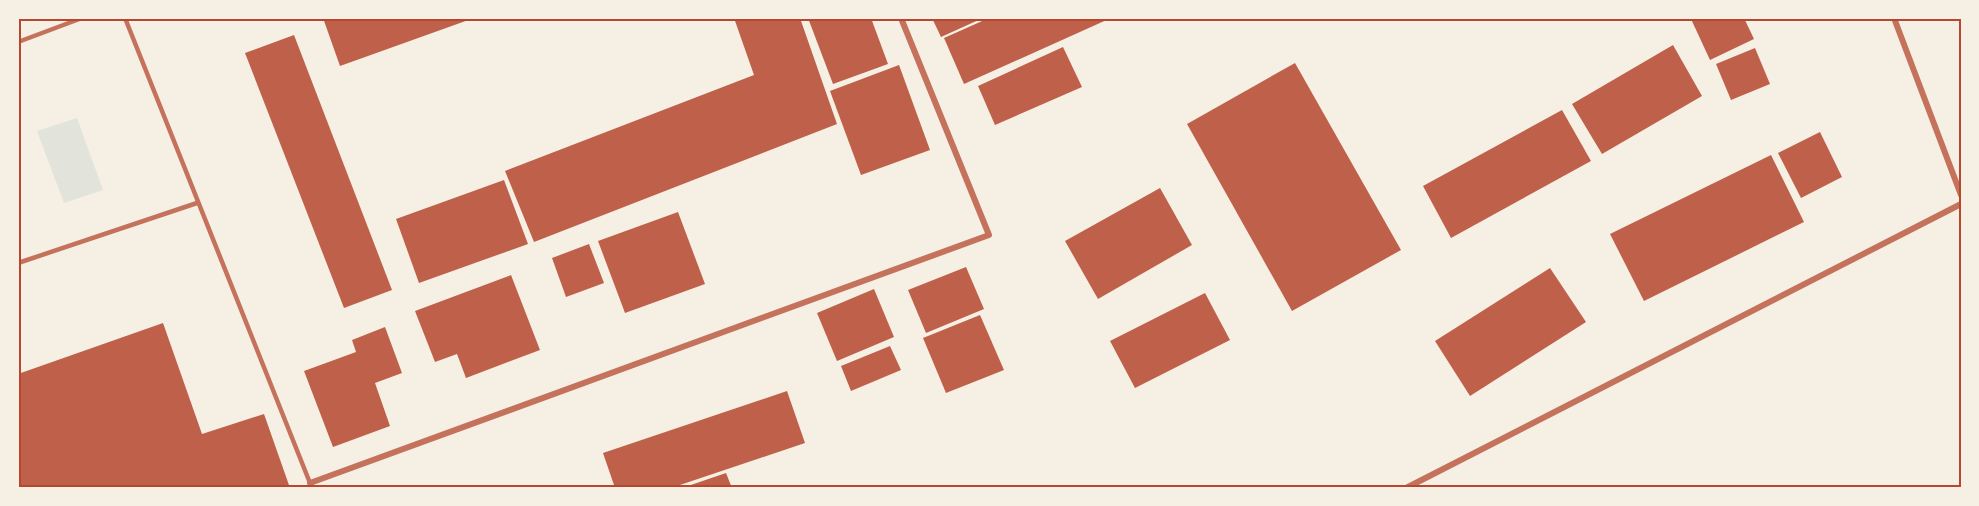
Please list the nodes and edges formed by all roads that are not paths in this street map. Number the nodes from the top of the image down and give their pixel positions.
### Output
1 (82, 18) edge
2 (125, 18) edge
3 (902, 18) edge
4 (1894, 18) edge
5 (18, 42) edge
6 (1961, 195) edge
7 (197, 203) junction
8 (1961, 204) edge
9 (18, 263) edge
10 (311, 485) edge
11 (1406, 488) edge

1 - 5 lane
2 - 7 lane
3 - 10 street
4 - 6 street
7 - 9 lane
7 - 10 lane
8 - 11 street

